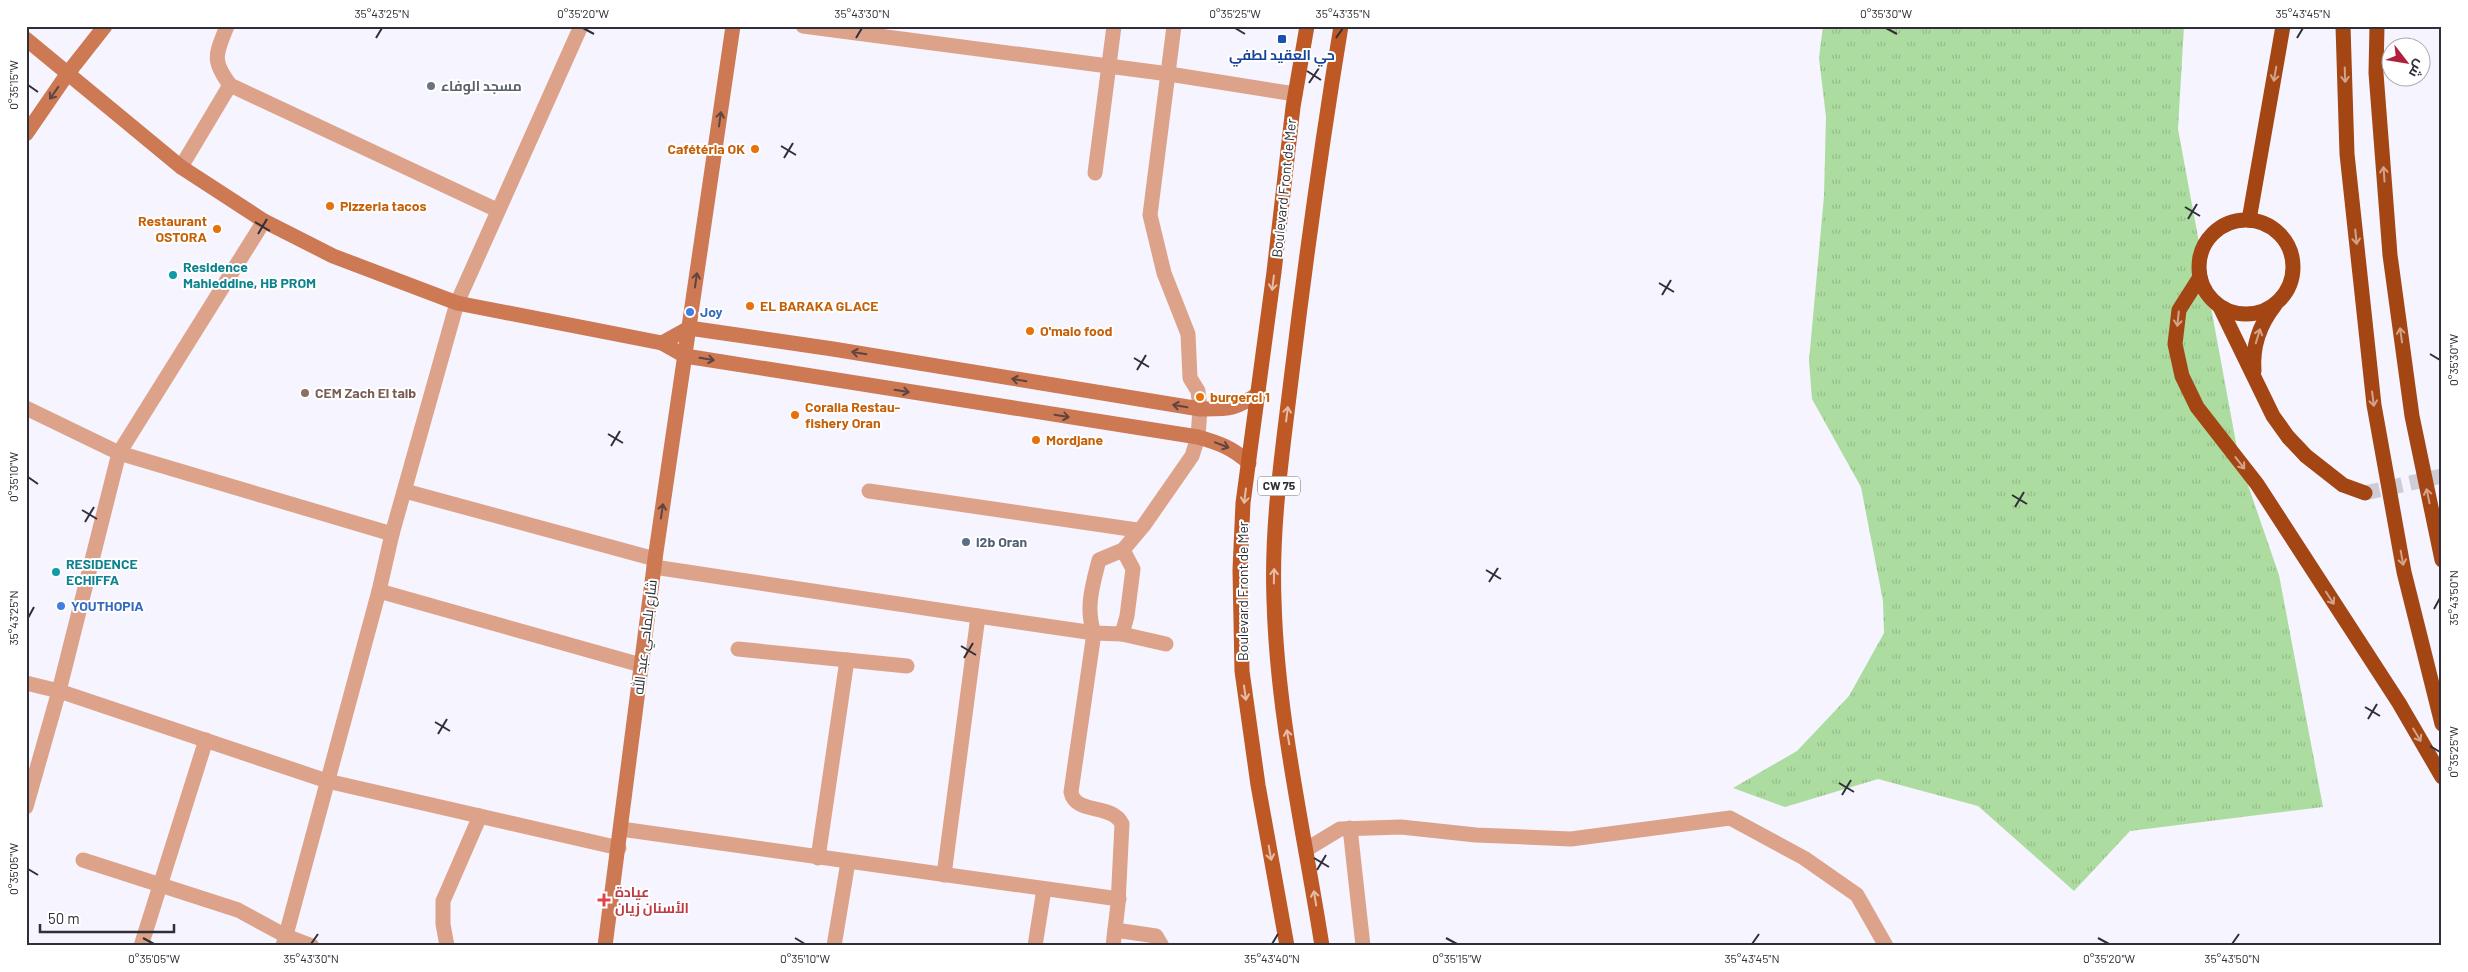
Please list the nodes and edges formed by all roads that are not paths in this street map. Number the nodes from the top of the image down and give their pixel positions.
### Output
1 (105, 26) edge
2 (227, 26) edge
3 (580, 26) edge
4 (733, 26) edge
5 (803, 26) edge
6 (1114, 26) edge
7 (1174, 26) edge
8 (1307, 26) edge
9 (1341, 26) edge
10 (2283, 26) edge
11 (2343, 26) edge
12 (2377, 26) edge
13 (26, 39) edge
14 (1108, 67) junction
15 (68, 73) junction
16 (1169, 74) junction
17 (230, 86) junction
18 (1295, 94) junction
19 (26, 134) edge
20 (181, 167) junction
21 (1095, 173) dead end
22 (497, 210) junction
23 (2249, 220) junction
24 (264, 221) junction
25 (2200, 277) junction
26 (2277, 302) junction
27 (457, 303) junction
28 (2220, 307) junction
29 (688, 328) junction
30 (662, 343) junction
31 (685, 356) junction
32 (2255, 375) junction
33 (1258, 393) junction
34 (26, 408) edge
35 (1200, 409) junction
36 (1198, 437) junction
37 (119, 453) junction
38 (1249, 464) junction
39 (406, 491) junction
40 (869, 491) dead end
41 (2365, 493) tunnel mouth
42 (1138, 530) junction
43 (392, 534) junction
44 (1123, 550) junction
45 (2442, 560) edge
46 (654, 563) junction
47 (379, 591) junction
48 (978, 616) junction
49 (1094, 633) junction
50 (1122, 634) junction
51 (1166, 644) dead end
52 (738, 649) dead end
53 (847, 660) junction
54 (641, 665) junction
55 (907, 666) dead end
56 (26, 683) edge
57 (59, 691) junction
58 (2442, 724) edge
59 (206, 740) junction
60 (2442, 777) edge
61 (327, 781) junction
62 (26, 807) edge
63 (480, 816) junction
64 (1350, 828) junction
65 (621, 829) junction
66 (619, 848) junction
67 (1307, 849) junction
68 (818, 858) junction
69 (83, 860) dead end
70 (848, 862) junction
71 (944, 875) junction
72 (161, 886) junction
73 (1044, 889) junction
74 (1119, 899) junction
75 (1115, 930) junction
76 (284, 941) edge
77 (141, 946) edge
78 (312, 946) edge
79 (447, 946) edge
80 (605, 946) edge
81 (834, 946) edge
82 (1036, 946) edge
83 (1113, 946) edge
84 (1162, 946) edge
85 (1287, 946) edge
86 (1322, 946) edge
87 (1363, 946) edge
88 (1886, 946) edge

1 - 15 street
2 - 17 street
3 - 22 street
29 -> 4 street, شارع بلماحي عبد الله
5 - 14 street
6 - 14 street
7 - 16 street
8 - 18 main road, Boulevard Front de Mer / CW 75
67 -> 9 main road, CW 75
10 -> 23 highway
11 -> 58 highway
45 -> 12 highway
13 - 15 street
14 - 16 street
14 - 21 street
15 -> 19 street
15 - 20 street
16 - 18 street
16 - 35 street
17 - 20 street
17 - 22 street
18 -> 33 main road, Boulevard Front de Mer / CW 75
20 - 24 street
22 - 27 street
23 - 25 highway
23 - 26 highway
24 - 27 street
24 - 37 street
25 - 28 highway
25 -> 60 highway
26 - 28 highway
32 -> 26 highway
27 - 30 street
27 - 39 street
28 - 32 highway
29 - 30 street
29 - 31 street, شارع بلماحي عبد الله
35 -> 29 street
30 - 31 street
31 -> 36 street
46 -> 31 street, شارع بلماحي عبد الله
32 - 41 highway
33 - 35 street
33 - 38 main road, Boulevard Front de Mer / CW 75
34 - 37 street
35 - 36 street
36 -> 38 street
36 - 42 street
37 - 43 street
37 - 57 street
38 -> 85 main road, Boulevard Front de Mer / CW 75
39 - 43 street
39 - 46 street
40 - 42 street
42 - 44 street
43 - 47 street
44 - 49 street
44 - 50 street
46 - 48 street
46 - 54 street, شارع بلماحي عبد الله
47 - 54 street
47 - 61 street
48 - 49 street
48 - 71 street
49 - 50 street
49 - 74 street
50 - 51 street
52 - 53 street
53 - 55 street
53 - 68 street
54 - 65 street, شارع بلماحي عبد الله
56 - 57 street
57 - 59 street
57 - 62 street
59 - 61 street
59 - 72 street
61 - 63 street
61 - 76 street
63 - 66 street
63 - 79 street
64 - 67 street
64 - 87 street
64 - 88 street
65 - 66 street, شارع بلماحي عبد الله
65 - 68 street
66 - 80 street, شارع بلماحي عبد الله
86 -> 67 main road, CW 75
68 - 70 street
69 - 72 street
70 - 71 street
70 - 81 street
71 - 73 street
72 - 76 street
72 - 77 street
73 - 74 street
73 - 82 street
74 - 75 street
75 - 83 street
75 - 84 street
76 - 78 street

